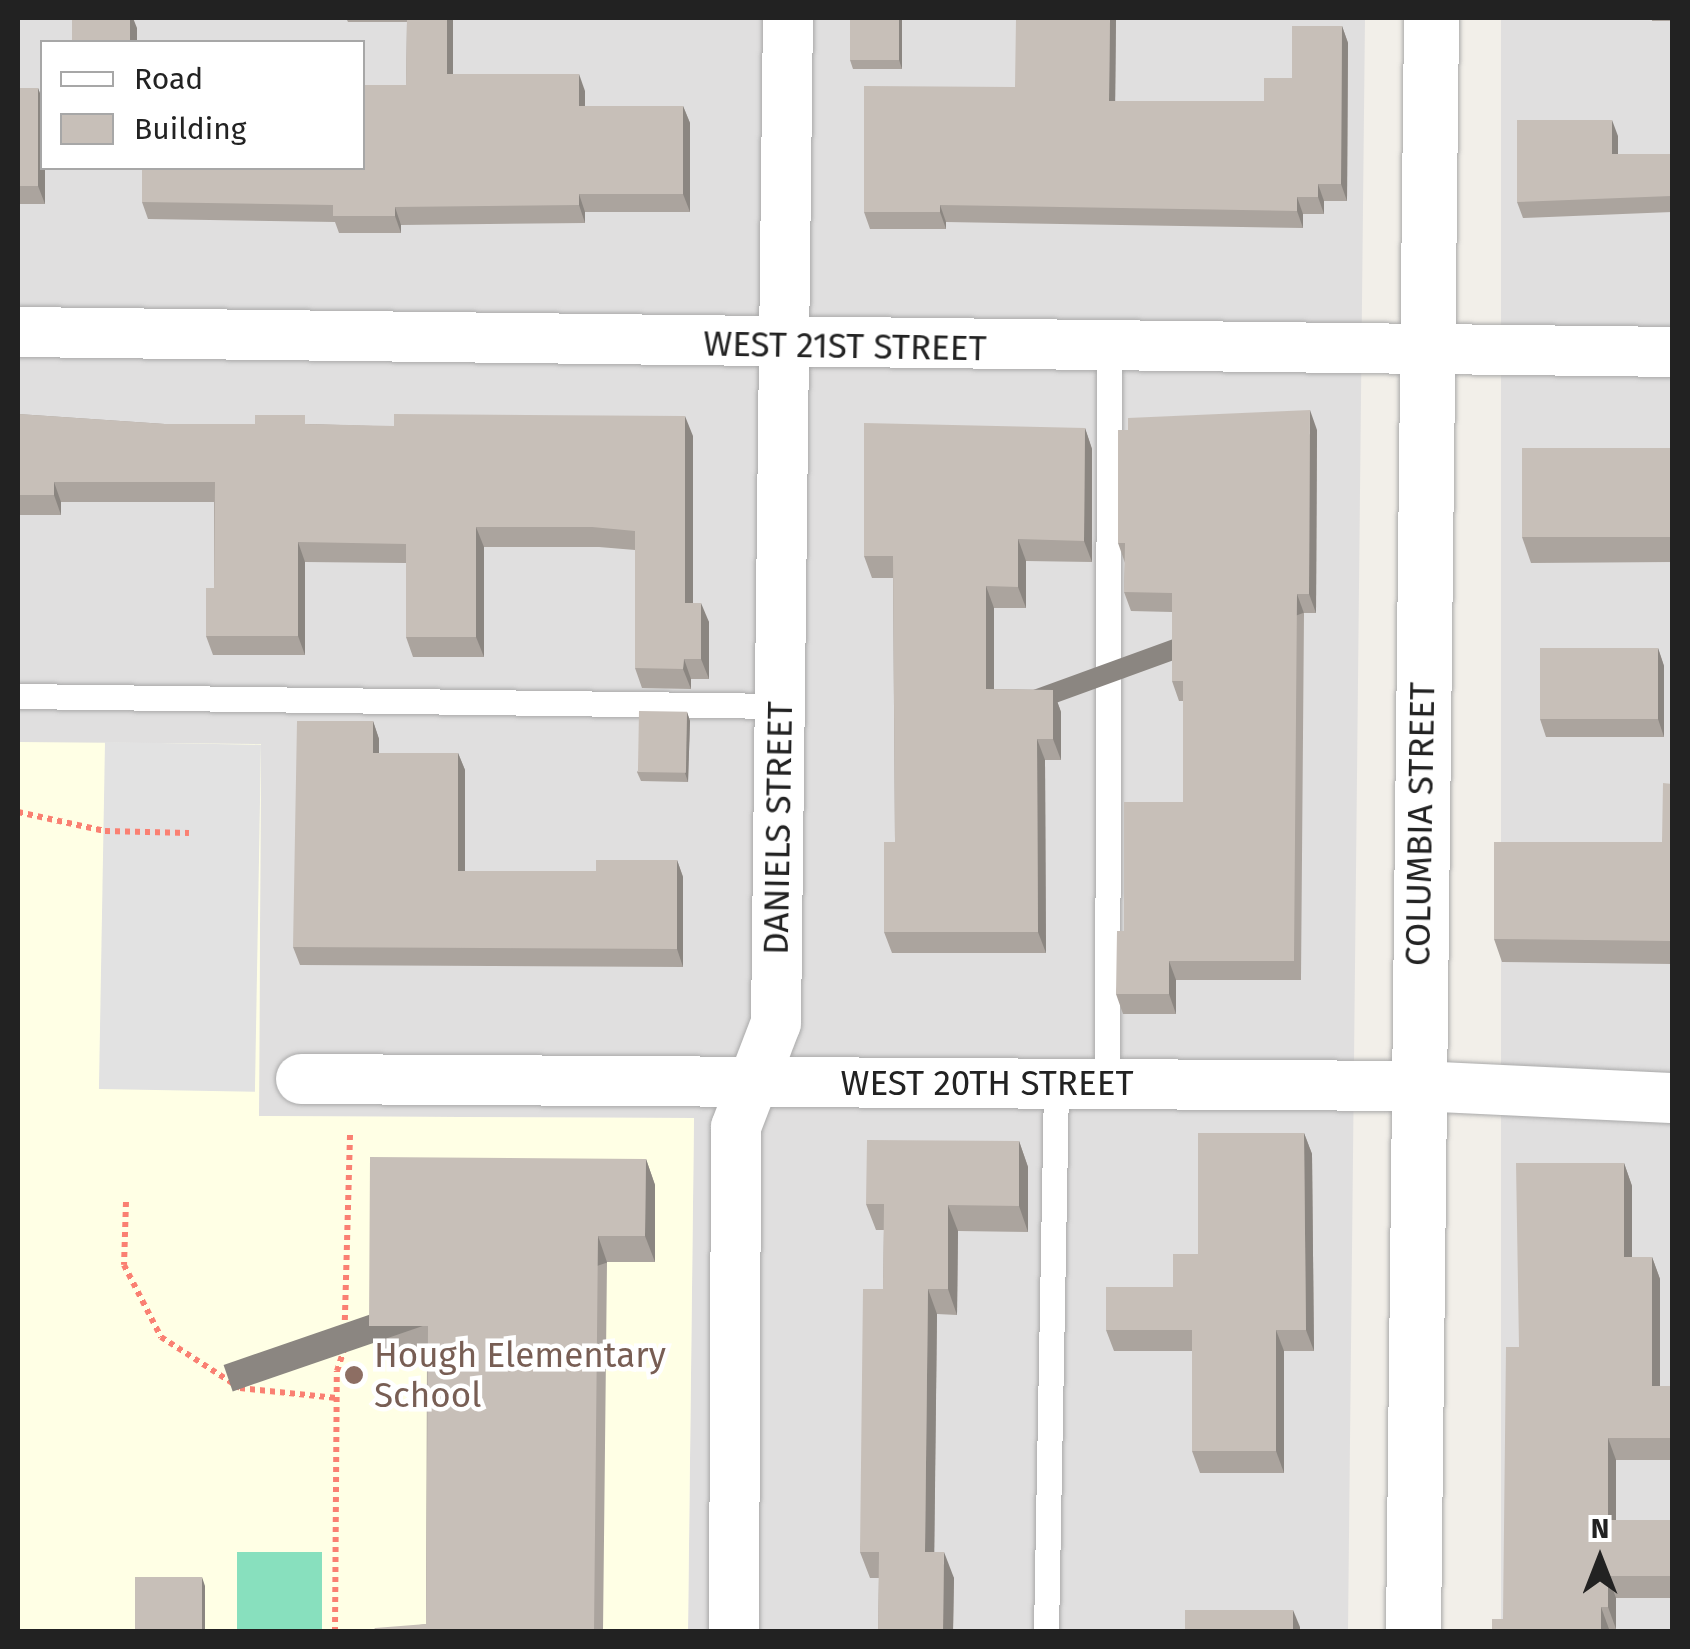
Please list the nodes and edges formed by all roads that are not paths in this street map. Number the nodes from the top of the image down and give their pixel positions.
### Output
1 (788, 18) edge
2 (1431, 18) edge
3 (18, 332) edge
4 (781, 346) junction
5 (1110, 349) junction
6 (1426, 349) junction
7 (1672, 352) edge
8 (18, 696) edge
9 (780, 706) junction
10 (300, 1078) dead end
11 (754, 1081) junction
12 (1056, 1084) junction
13 (1106, 1084) junction
14 (1417, 1086) junction
15 (1672, 1098) edge
16 (734, 1632) edge
17 (1046, 1632) edge
18 (1413, 1632) edge

1 - 4 street, DANIELS STREET
2 - 6 street, COLUMBIA STREET
3 - 4 street, WEST 21ST STREET
4 - 5 street, WEST 21ST STREET
4 - 9 street, DANIELS STREET
5 - 6 street, WEST 21ST STREET
5 - 13 lane
6 - 7 street, WEST 21ST STREET
6 - 14 street, COLUMBIA STREET
8 - 9 lane
9 - 11 street, DANIELS STREET
10 - 11 street, WEST 20TH STREET
11 - 12 street, WEST 20TH STREET
11 - 16 street, DANIELS STREET
12 - 13 street, WEST 20TH STREET
12 - 17 lane
13 - 14 street, WEST 20TH STREET
14 - 15 street, WEST 20TH STREET
14 - 18 street, COLUMBIA STREET

